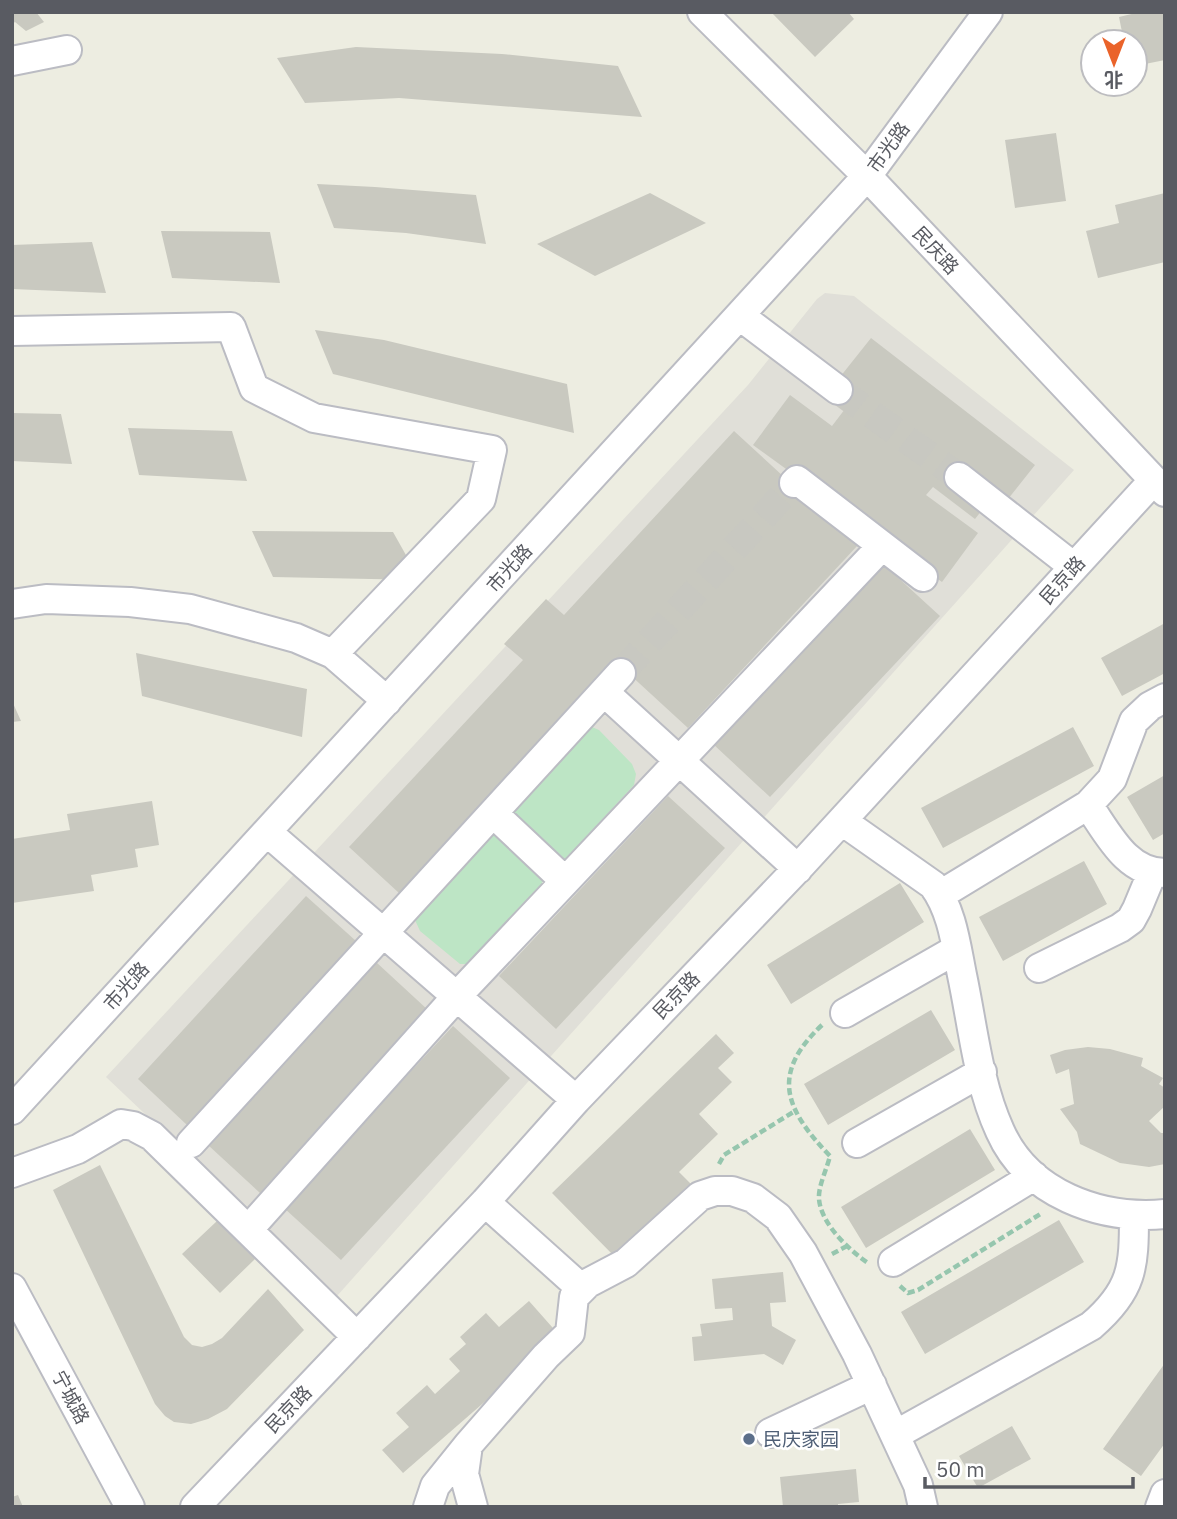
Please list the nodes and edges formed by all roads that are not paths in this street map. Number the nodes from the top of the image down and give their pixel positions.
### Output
1 (702, 12) edge
2 (988, 12) edge
3 (67, 50) dead end
4 (12, 61) edge
5 (867, 176) junction
6 (740, 316) junction
7 (12, 331) edge
8 (838, 390) tunnel mouth
9 (959, 477) tunnel mouth
10 (794, 483) dead end
11 (1159, 486) edge
12 (882, 546) junction
13 (1074, 567) junction
14 (923, 577) dead end
15 (12, 604) edge
16 (333, 654) junction
17 (1165, 698) edge
18 (387, 701) junction
19 (680, 760) junction
20 (1088, 805) junction
21 (493, 813) junction
22 (842, 821) junction
23 (267, 832) junction
24 (798, 869) junction
25 (1159, 873) edge
26 (565, 881) junction
27 (940, 895) junction
28 (384, 932) junction
29 (957, 950) junction
30 (1039, 968) dead end
31 (457, 996) junction
32 (845, 1013) road end
33 (982, 1072) junction
34 (576, 1100) junction
35 (12, 1110) edge
36 (191, 1143) dead end
37 (857, 1143) dead end
38 (12, 1173) edge
39 (1034, 1176) junction
40 (485, 1202) junction
41 (1165, 1214) edge
42 (1134, 1215) junction
43 (248, 1230) junction
44 (887, 1270) road end
45 (12, 1288) edge
46 (582, 1289) junction
47 (357, 1337) junction
48 (872, 1385) junction
49 (770, 1433) dead end
50 (895, 1435) junction
51 (468, 1445) junction
52 (1165, 1494) edge
53 (130, 1507) edge
54 (195, 1507) edge
55 (428, 1507) edge
56 (473, 1507) edge
57 (923, 1507) edge
58 (1160, 1507) edge

1 - 5 street, 民庆路
2 - 5 street, 市光路
3 - 4 street
5 - 6 street, 市光路
5 - 11 street, 民庆路
6 - 8 street
6 - 18 street, 市光路
7 - 16 street
9 - 13 street
10 - 12 street
11 - 13 street, 民京路
12 - 14 street
12 - 19 street
13 - 22 street, 民京路
15 - 16 street
16 - 18 street
17 - 20 street
18 - 23 street, 市光路
19 - 21 street
19 - 24 street
19 - 26 street
20 - 25 street
20 - 27 street
21 - 26 street
21 - 28 street
22 - 24 street, 民京路
22 - 27 street
23 - 28 street
23 - 35 street, 市光路
24 - 34 street, 民京路
25 - 30 street
26 - 31 street
27 - 29 street
28 - 31 street
28 - 36 street
29 - 32 street
29 - 33 street
31 - 34 street
31 - 43 street
33 - 37 street
33 - 39 street
34 - 40 street, 民京路
38 - 43 street
39 - 42 street
39 - 44 street
40 - 46 street
40 - 47 street, 民京路
41 - 42 street
42 - 50 street
43 - 47 street
45 - 53 street, 宁城路
46 - 48 street
46 - 51 street
47 - 54 street, 民京路
48 - 49 street
48 - 50 street
50 - 57 street
51 - 55 street
51 - 56 street
52 - 58 street

